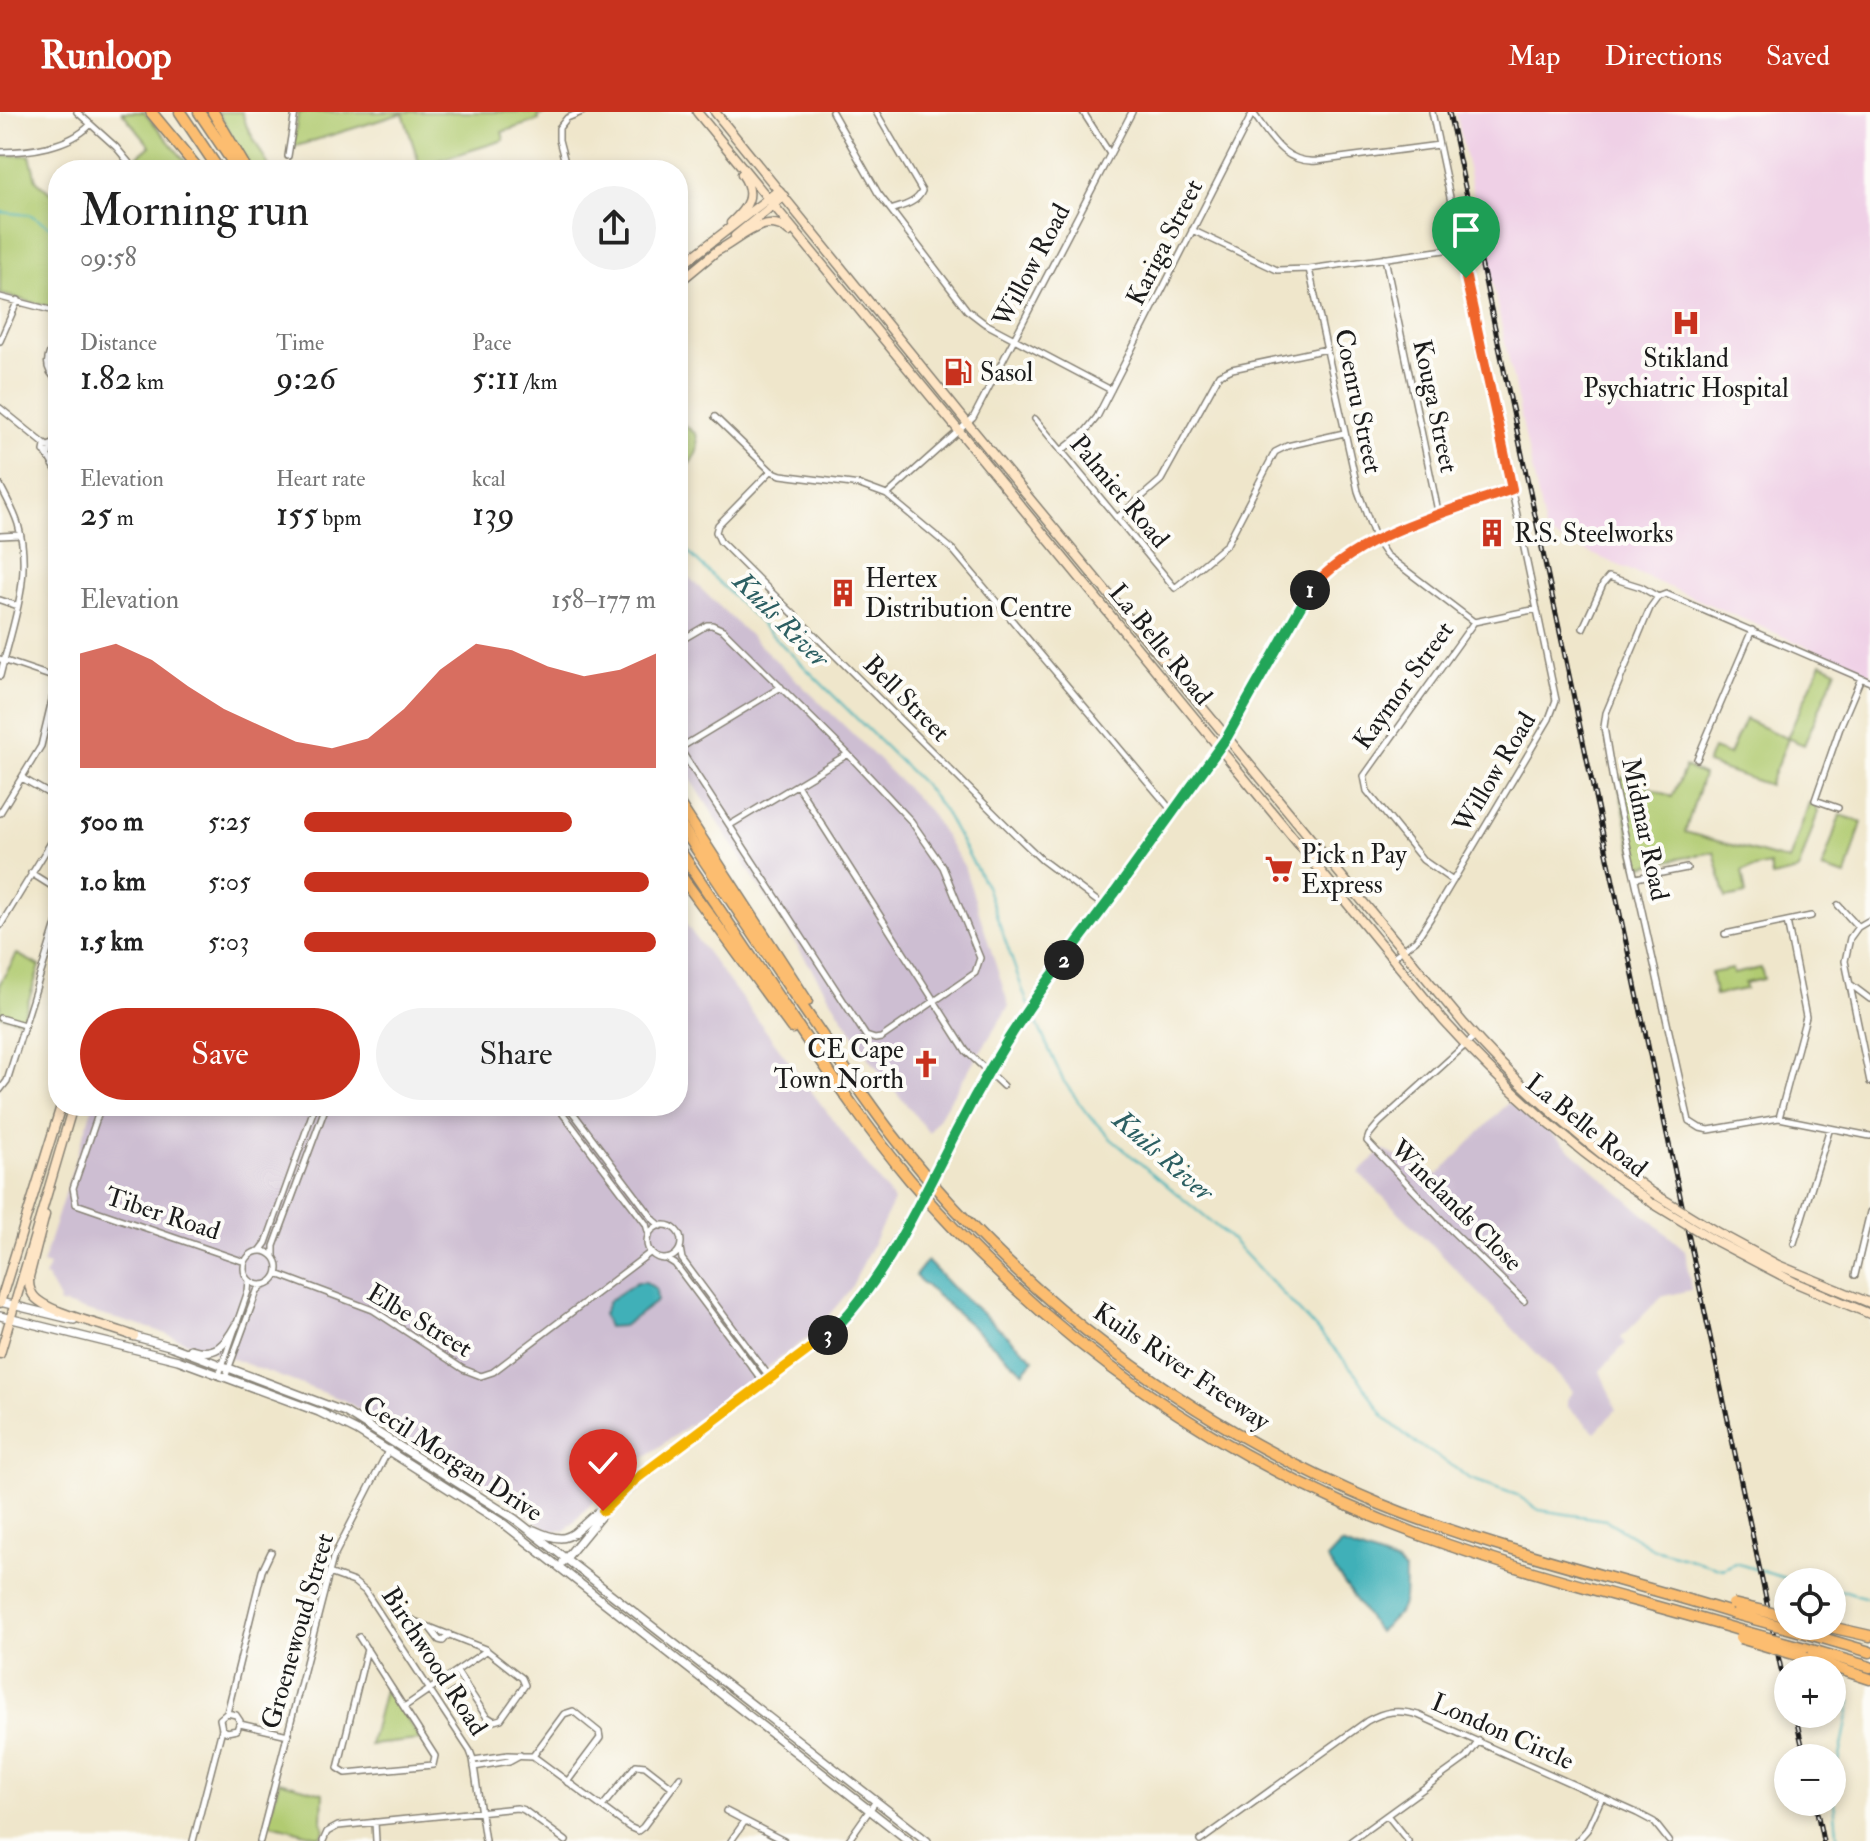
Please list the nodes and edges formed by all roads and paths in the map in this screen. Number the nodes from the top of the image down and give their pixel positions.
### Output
1 (77, 112) edge
2 (151, 112) edge
3 (180, 112) edge
4 (199, 112) edge
5 (213, 112) edge
6 (295, 112) edge
7 (582, 112) edge
8 (697, 112) edge
9 (715, 112) edge
10 (832, 112) edge
11 (876, 112) edge
12 (1083, 112) edge
13 (1132, 112) edge
14 (1252, 112) edge
15 (1432, 112) edge
16 (90, 125) junction
17 (1439, 145) junction
18 (0, 152) edge
19 (1110, 155) junction
20 (288, 156) dead end
21 (734, 158) junction
22 (127, 160) edge
23 (191, 160) edge
24 (212, 160) edge
25 (231, 160) edge
26 (241, 160) edge
27 (565, 160) edge
28 (782, 193) junction
29 (771, 202) junction
30 (891, 210) junction
31 (1192, 230) junction
32 (714, 247) junction
33 (1459, 248) junction
34 (1385, 258) junction
35 (688, 262) edge
36 (1309, 269) junction
37 (688, 273) edge
38 (841, 287) junction
39 (0, 297) edge
40 (18, 300) junction
41 (48, 309) edge
42 (1014, 339) junction
43 (0, 341) edge
44 (1327, 349) junction
45 (1111, 390) junction
46 (0, 408) edge
47 (715, 417) dead end
48 (1035, 419) dead end
49 (968, 424) junction
50 (959, 432) junction
51 (1344, 433) junction
52 (48, 449) edge
53 (1061, 451) junction
54 (771, 471) junction
55 (0, 485) edge
56 (1512, 489) junction
57 (887, 495) junction
58 (1439, 516) junction
59 (1117, 518) junction
60 (20, 535) junction
61 (0, 536) edge
62 (1376, 540) junction
63 (1658, 597) junction
64 (0, 600) edge
65 (18, 606) junction
66 (1537, 609) junction
67 (1474, 622) junction
68 (1583, 628) dead end
69 (1752, 630) junction
70 (688, 636) edge
71 (2, 660) edge
72 (0, 676) edge
73 (48, 677) edge
74 (1861, 678) junction
75 (1870, 682) edge
76 (781, 687) junction
77 (48, 720) edge
78 (1227, 737) junction
79 (688, 742) edge
80 (1220, 747) junction
81 (848, 754) junction
82 (1697, 759) dead end
83 (688, 761) edge
84 (22, 778) junction
85 (797, 785) junction
86 (48, 793) edge
87 (1838, 808) dead end
88 (1173, 812) junction
89 (0, 813) edge
90 (688, 817) edge
91 (730, 825) junction
92 (688, 836) edge
93 (48, 847) edge
94 (688, 863) edge
95 (1687, 868) dead end
96 (31, 873) junction
97 (1636, 878) junction
98 (1453, 881) junction
99 (48, 884) edge
100 (688, 886) edge
101 (1838, 905) dead end
102 (1105, 907) junction
103 (1811, 916) dead end
104 (1870, 920) edge
105 (1787, 921) junction
106 (0, 926) edge
107 (1858, 927) junction
108 (1725, 934) dead end
109 (48, 949) edge
110 (1403, 952) junction
111 (1392, 958) junction
112 (1849, 983) junction
113 (1870, 999) edge
114 (936, 1000) junction
115 (0, 1018) edge
116 (24, 1025) junction
117 (1474, 1037) junction
118 (1466, 1045) junction
119 (835, 1055) junction
120 (822, 1062) junction
121 (1869, 1069) edge
122 (987, 1072) junction
123 (1870, 1082) edge
124 (1003, 1086) dead end
125 (0, 1090) edge
126 (58, 1116) edge
127 (70, 1116) edge
128 (98, 1116) edge
129 (311, 1116) edge
130 (322, 1116) edge
131 (565, 1116) edge
132 (575, 1116) edge
133 (1779, 1118) junction
134 (1830, 1128) junction
135 (1870, 1136) edge
136 (52, 1175) junction
137 (1870, 1212) edge
138 (25, 1224) junction
139 (661, 1226) junction
140 (1712, 1234) junction
141 (649, 1235) junction
142 (1794, 1243) dead end
143 (680, 1248) junction
144 (260, 1251) junction
145 (651, 1252) junction
146 (274, 1257) junction
147 (667, 1259) junction
148 (245, 1262) junction
149 (277, 1274) junction
150 (1855, 1275) dead end
151 (249, 1280) junction
152 (0, 1281) edge
153 (264, 1285) junction
154 (1524, 1301) dead end
155 (0, 1303) edge
156 (1870, 1303) edge
157 (13, 1305) junction
158 (1870, 1314) edge
159 (0, 1316) edge
160 (10, 1318) junction
161 (236, 1325) junction
162 (134, 1336) junction
163 (162, 1343) junction
164 (0, 1354) edge
165 (226, 1366) junction
166 (222, 1376) junction
167 (768, 1382) junction
168 (393, 1441) junction
169 (388, 1450) junction
170 (609, 1503) junction
171 (528, 1530) junction
172 (271, 1552) dead end
173 (565, 1559) junction
174 (559, 1567) junction
175 (329, 1573) junction
176 (1734, 1609) junction
177 (394, 1613) dead end
178 (1774, 1615) edge
179 (1846, 1631) edge
180 (1870, 1636) edge
181 (359, 1637) dead end
182 (367, 1649) junction
183 (487, 1650) junction
184 (1870, 1652) edge
185 (1806, 1653) junction
186 (1870, 1667) edge
187 (457, 1672) junction
188 (1870, 1679) edge
189 (466, 1685) junction
190 (430, 1690) junction
191 (451, 1694) dead end
192 (404, 1707) junction
193 (227, 1713) junction
194 (240, 1724) junction
195 (222, 1729) junction
196 (288, 1735) junction
197 (1479, 1741) junction
198 (533, 1756) junction
199 (474, 1764) junction
200 (680, 1777) dead end
201 (567, 1782) junction
202 (672, 1787) junction
203 (1602, 1797) junction
204 (876, 1801) junction
205 (602, 1807) junction
206 (726, 1811) dead end
207 (870, 1811) junction
208 (480, 1812) junction
209 (1387, 1815) junction
210 (745, 1821) junction
211 (375, 1822) junction
212 (193, 1841) edge
213 (260, 1841) edge
214 (323, 1841) edge
215 (376, 1841) edge
216 (485, 1841) edge
217 (566, 1841) edge
218 (731, 1841) edge
219 (784, 1841) edge
220 (848, 1841) edge
221 (909, 1841) edge
222 (927, 1841) edge
223 (1200, 1841) edge
224 (1351, 1841) edge
225 (1408, 1841) edge
226 (1577, 1841) edge
227 (1669, 1841) edge

1 - 16 street
2 - 23 highway
3 - 24 highway
4 - 25 highway
5 - 26 highway
6 - 20 street
7 - 27 street
8 - 21 main road, La Belle Road
9 - 28 main road, La Belle Road
10 - 30 street
11 - 30 street
12 - 19 street
13 - 19 street, Willow Road
14 - 17 street
14 - 31 street, Kariga Street
15 - 17 street, Willow Road
16 - 18 street
16 - 22 street
17 - 33 street, Willow Road
19 - 42 street, Willow Road
21 - 29 main road, La Belle Road
21 - 32 main road
28 - 29 main road
28 - 49 main road, La Belle Road
29 - 32 main road
29 - 38 main road, La Belle Road
30 - 42 street
31 - 36 street
31 - 45 street, Kariga Street
32 - 35 main road
32 - 37 main road
32 - 38 main road
33 - 34 street
33 - 56 street, Willow Road
34 - 36 street
34 - 58 street, Kouga Street
36 - 44 street, Coenru Street
38 - 50 main road, La Belle Road
39 - 40 street
40 - 41 street
40 - 43 street
42 - 45 street
42 - 49 street, Willow Road
44 - 51 street, Coenru Street
44 - 59 street
45 - 53 street, Kariga Street
46 - 52 street
47 - 54 street
48 - 53 street, Palmiet Road
49 - 50 street, Willow Road
49 - 78 main road, La Belle Road
50 - 57 street, Willow Road
50 - 80 main road, La Belle Road
51 - 59 street, Palmiet Road
51 - 62 street, Coenru Street
53 - 59 street, Palmiet Road
54 - 57 street
54 - 102 street, Bell Street
55 - 60 street
56 - 58 street
56 - 66 street, Willow Road
57 - 88 street
58 - 62 street
60 - 61 street
60 - 65 street
62 - 67 street
62 - 78 street
63 - 68 street
63 - 69 street
63 - 97 street, Midmar Road
64 - 65 street
65 - 71 street
66 - 67 street
66 - 98 street, Willow Road
67 - 98 street, Kaymor Street
69 - 74 street
69 - 82 street
70 - 76 street
71 - 72 street
71 - 73 street
74 - 75 street
74 - 87 street
76 - 79 street
76 - 81 street
77 - 84 street
78 - 80 street
78 - 110 main road, La Belle Road
80 - 88 street
80 - 111 main road, La Belle Road
81 - 85 street
81 - 114 street
83 - 91 street
84 - 86 street
84 - 89 street
85 - 91 street
85 - 114 street
88 - 102 street
90 - 119 highway
91 - 114 street
92 - 119 highway, Kuils River Freeway
93 - 96 street
94 - 120 highway, Kuils River Freeway
95 - 97 street
96 - 99 street
96 - 106 street
97 - 133 street, Midmar Road
98 - 110 street, Willow Road
100 - 120 highway
101 - 107 street
102 - 122 street
103 - 105 street
104 - 107 street
105 - 108 street
105 - 133 street
107 - 112 street
109 - 116 street
110 - 111 street, Willow Road
110 - 117 main road, La Belle Road
111 - 118 main road, La Belle Road
112 - 113 street
112 - 121 street
114 - 122 street
115 - 116 street
116 - 125 street
117 - 118 street, Winelands Close
117 - 140 main road, La Belle Road, bridge
118 - 140 main road, La Belle Road, bridge
118 - 154 street, Winelands Close
119 - 176 highway, Kuils River Freeway
120 - 185 highway, Kuils River Freeway, bridge
121 - 123 street
122 - 124 street
122 - 167 street, bridge
126 - 138 main road
127 - 136 main road
128 - 148 street, Tiber Road
129 - 144 street
130 - 146 street
131 - 141 street
132 - 139 street
133 - 134 street, Midmar Road
134 - 135 street, Midmar Road
134 - 142 street
136 - 157 main road
136 - 162 main road
137 - 150 street
138 - 152 main road
138 - 155 main road
139 - 141 street
139 - 143 street
140 - 156 main road, La Belle Road
140 - 158 main road, La Belle Road
141 - 145 street
143 - 147 street
143 - 167 street
144 - 146 street
144 - 148 street
145 - 147 street
145 - 149 street, Elbe Street
146 - 149 street
147 - 167 street
148 - 151 street
149 - 153 street
151 - 153 street
151 - 161 street
153 - 165 street
155 - 157 street, Cecil Morgan Drive
157 - 160 main road
157 - 162 street, Cecil Morgan Drive
159 - 160 street, Cecil Morgan Drive
160 - 164 main road
160 - 166 street, Cecil Morgan Drive
161 - 163 street
161 - 165 street
162 - 163 street, Cecil Morgan Drive
163 - 165 street, Cecil Morgan Drive
165 - 166 street
165 - 168 street, Cecil Morgan Drive
166 - 169 street, Cecil Morgan Drive
167 - 170 street
168 - 169 street, Groenewoud Street
168 - 171 street, Cecil Morgan Drive
169 - 174 street, Cecil Morgan Drive
169 - 175 street, Groenewoud Street
170 - 171 street
170 - 173 street
171 - 173 street, Cecil Morgan Drive
172 - 193 street
173 - 174 street
173 - 204 street, Cecil Morgan Drive
174 - 207 street, Cecil Morgan Drive
175 - 190 street, Birchwood Road
175 - 196 street, Groenewoud Street
176 - 178 highway, bridge
176 - 184 highway, bridge
177 - 183 street
179 - 180 highway
181 - 182 street
182 - 192 street
182 - 192 street
183 - 187 street
183 - 189 street
185 - 186 highway
185 - 188 highway
187 - 189 street
187 - 190 street
189 - 191 street
190 - 192 street
190 - 199 street, Birchwood Road
193 - 194 street
193 - 195 street
194 - 195 street
194 - 196 street
195 - 212 street
196 - 213 street, Groenewoud Street
197 - 203 street, London Circle
197 - 209 street
197 - 223 street, London Circle
198 - 199 street
198 - 201 street
198 - 201 street
199 - 208 street, Birchwood Road
200 - 202 street
201 - 205 street
202 - 205 street
202 - 205 street
203 - 226 street
203 - 227 street, London Circle
204 - 207 street
204 - 222 street, Cecil Morgan Drive
206 - 210 street
207 - 220 street
207 - 221 street, Cecil Morgan Drive
208 - 211 street
208 - 216 street, Birchwood Road
208 - 217 street
209 - 224 street
209 - 225 street
210 - 218 street
210 - 219 street
211 - 214 street
211 - 215 street

